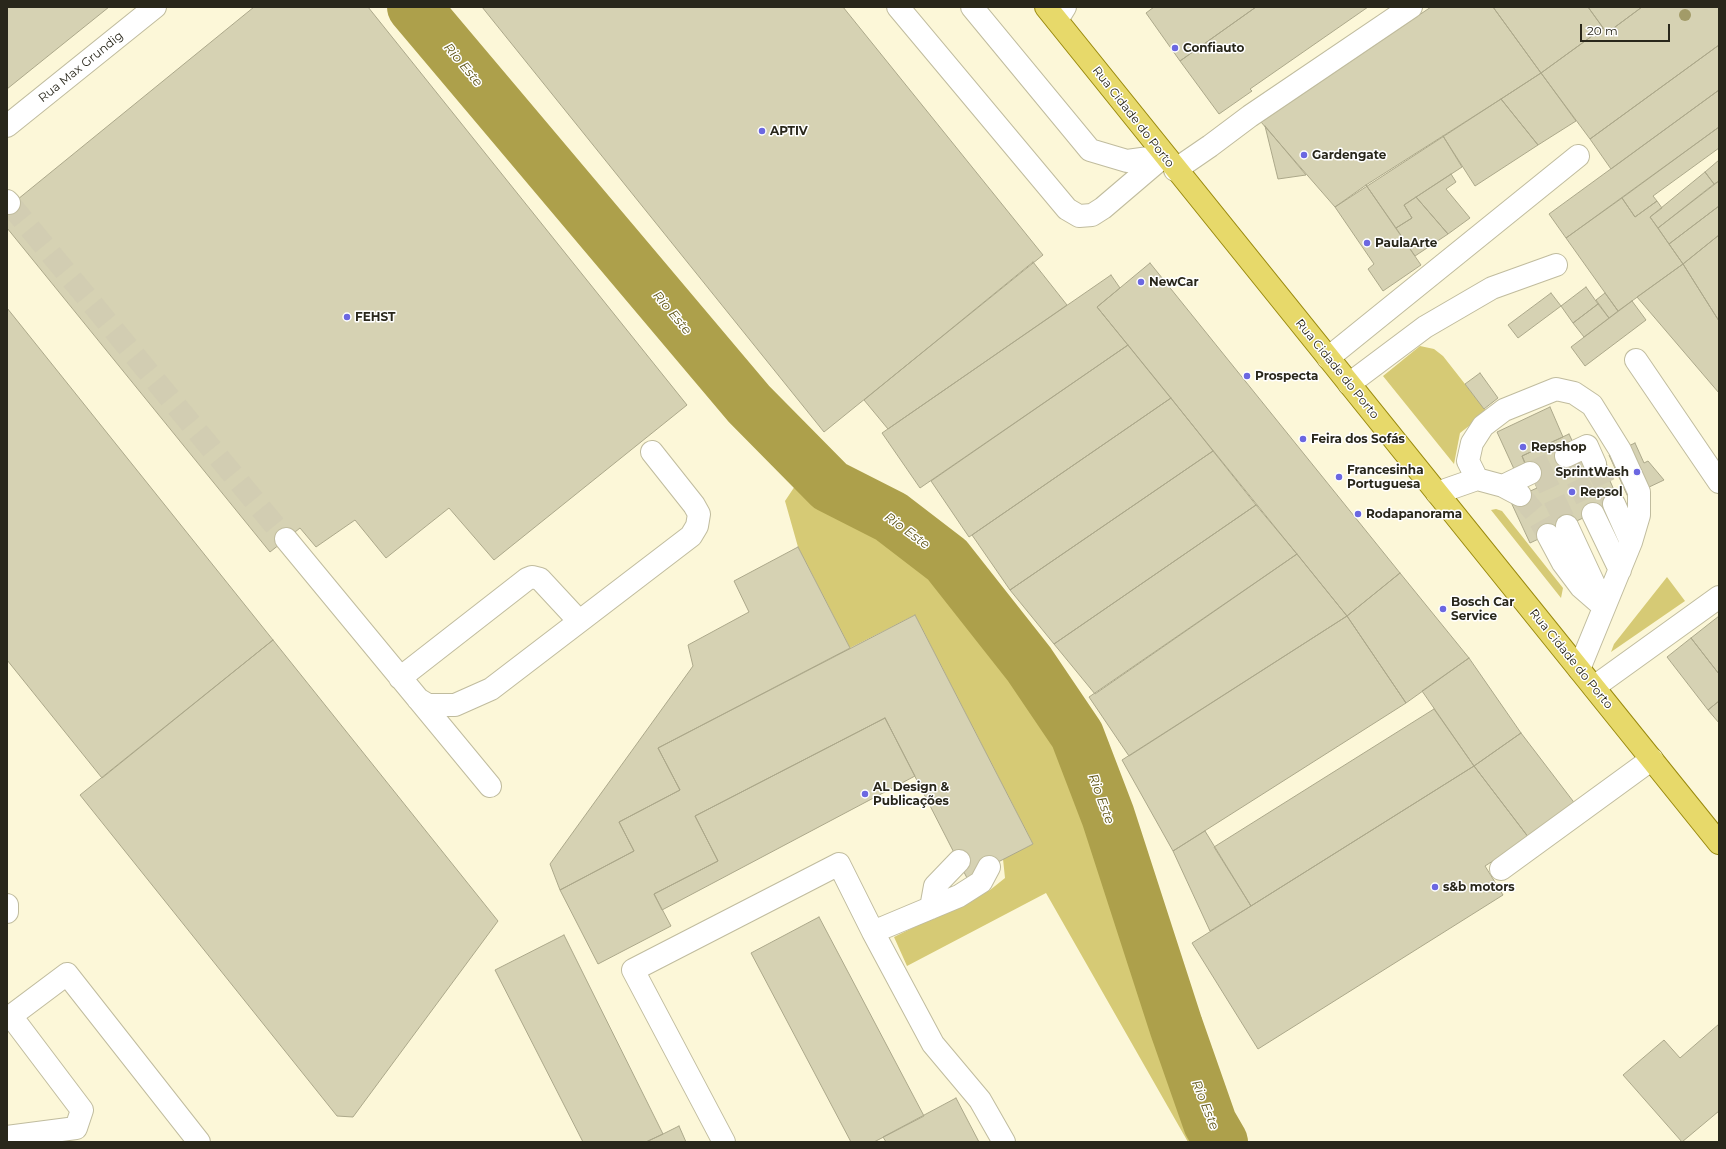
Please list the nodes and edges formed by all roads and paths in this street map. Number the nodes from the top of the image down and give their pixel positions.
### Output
1 (155, 7) edge
2 (898, 7) edge
3 (972, 7) edge
4 (1411, 7) edge
5 (1056, 12) edge
6 (7, 126) edge
7 (1578, 156) dead end
8 (1169, 163) junction
9 (1556, 265) dead end
10 (1328, 358) junction
11 (1636, 360) dead end
12 (1349, 384) junction
13 (652, 452) dead end
14 (1566, 456) dead end
15 (1595, 464) tunnel mouth
16 (1530, 473) tunnel mouth
17 (1477, 479) junction
18 (1719, 482) edge
19 (1437, 493) junction
20 (1614, 504) tunnel mouth
21 (1593, 514) tunnel mouth
22 (1557, 531) tunnel mouth
23 (286, 539) tunnel mouth
24 (1631, 542) junction
25 (1620, 570) junction
26 (1719, 597) edge
27 (1604, 607) junction
28 (579, 622) junction
29 (1579, 669) junction
30 (400, 678) junction
31 (1594, 687) junction
32 (418, 699) junction
33 (1652, 759) junction
34 (490, 786) dead end
35 (1719, 843) edge
36 (959, 861) dead end
37 (989, 867) dead end
38 (1501, 869) dead end
39 (7, 905) edge
40 (931, 908) junction
41 (7, 912) edge
42 (873, 932) junction
43 (9, 1018) edge
44 (7, 1137) edge
45 (198, 1142) edge
46 (724, 1142) edge
47 (1004, 1142) edge

1 - 6 street, Rua Max Grundig
2 - 8 street
3 - 8 street
4 - 8 street
5 - 8 main road, Rua Cidade do Porto
7 - 10 street
8 - 10 main road, Rua Cidade do Porto
9 - 12 street
10 - 12 main road, Rua Cidade do Porto
11 - 18 street
12 - 19 main road, Rua Cidade do Porto
13 - 28 street
14 - 15 street
16 - 17 street
17 - 19 street
17 - 24 street
19 - 29 main road, Rua Cidade do Porto
20 - 24 street
21 - 25 street
22 - 27 street
23 - 30 street
24 - 25 street
25 - 27 street
26 - 31 street
27 - 29 street
28 - 30 street
28 - 32 street
29 - 31 main road, Rua Cidade do Porto
30 - 32 street
31 - 33 main road, Rua Cidade do Porto
32 - 34 street
33 - 35 main road, Rua Cidade do Porto
33 - 38 street
36 - 40 street
37 - 40 street
39 - 41 street
40 - 42 street
42 - 46 street
42 - 47 street
43 - 44 street
43 - 45 street

